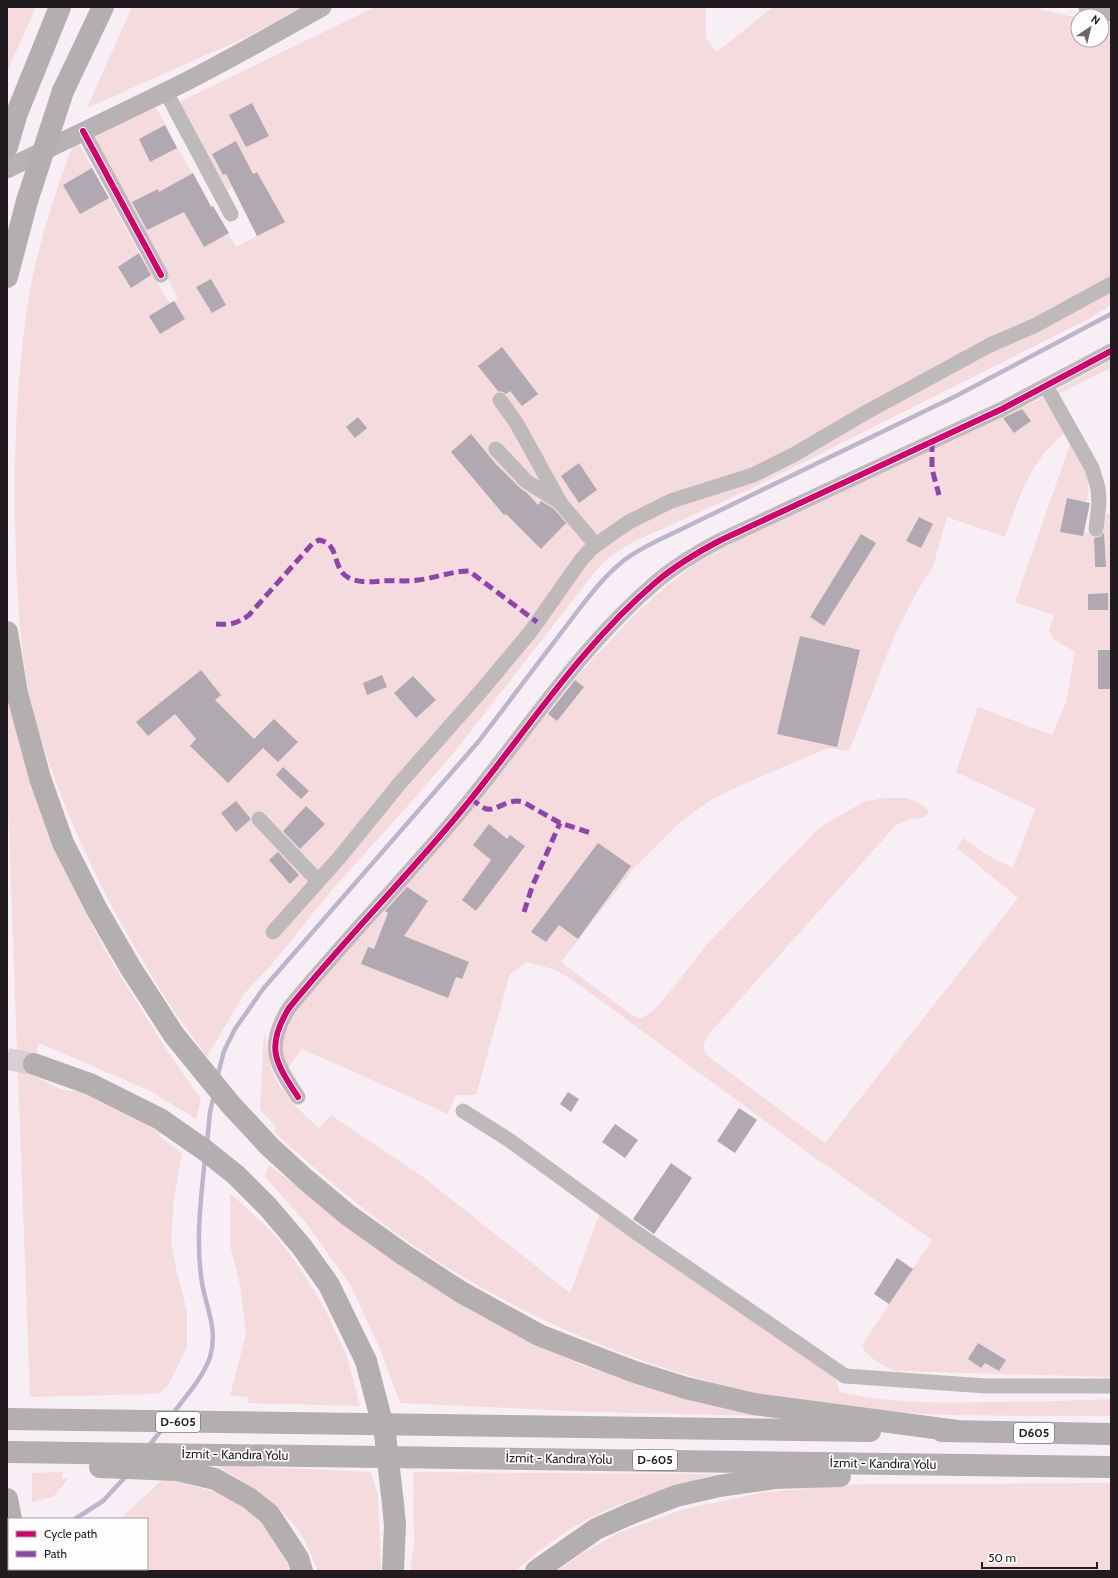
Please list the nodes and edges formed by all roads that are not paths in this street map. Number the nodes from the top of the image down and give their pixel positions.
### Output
1 (60, 7) edge
2 (103, 7) edge
3 (322, 7) edge
4 (1088, 7) edge
5 (1111, 12) edge
6 (166, 92) junction
7 (83, 131) junction
8 (7, 147) edge
9 (7, 169) edge
10 (231, 214) dead end
11 (161, 275) dead end
12 (7, 277) edge
13 (1111, 284) edge
14 (1111, 351) edge
15 (1046, 386) junction
16 (500, 400) dead end
17 (496, 449) dead end
18 (561, 504) junction
19 (1105, 505) edge
20 (1096, 529) dead end
21 (596, 545) junction
22 (7, 632) edge
23 (259, 819) dead end
24 (318, 881) junction
25 (273, 932) dead end
26 (34, 1064) tunnel mouth
27 (298, 1097) dead end
28 (463, 1111) dead end
29 (1111, 1386) edge
30 (7, 1419) edge
31 (957, 1431) junction
32 (1111, 1434) edge
33 (10, 1452) edge
34 (69, 1459) junction
35 (961, 1464) junction
36 (1111, 1467) edge
37 (7, 1499) edge
38 (11, 1518) edge
39 (302, 1571) edge
40 (393, 1571) edge
41 (536, 1571) edge

1 - 8 highway
2 - 12 highway, bridge
3 - 6 main road
4 - 5 main road
6 - 7 main road
6 - 10 street
7 - 9 main road
7 - 11 street
13 - 21 street
14 - 15 street
15 - 19 street
15 - 27 street
16 - 18 street
17 - 18 street
18 - 21 street
19 - 20 street
21 - 24 street
22 - 31 highway
23 - 24 street
24 - 25 street
26 - 40 highway, bridge
28 - 29 street
30 - 31 highway, D-605
31 - 32 highway, D605
33 - 34 highway, İzmit - Kandıra Yolu / D-605
34 - 35 highway, İzmit - Kandıra Yolu / D-605
34 - 39 highway
35 - 36 highway, İzmit - Kandıra Yolu / D-605
35 - 41 highway
37 - 38 highway

